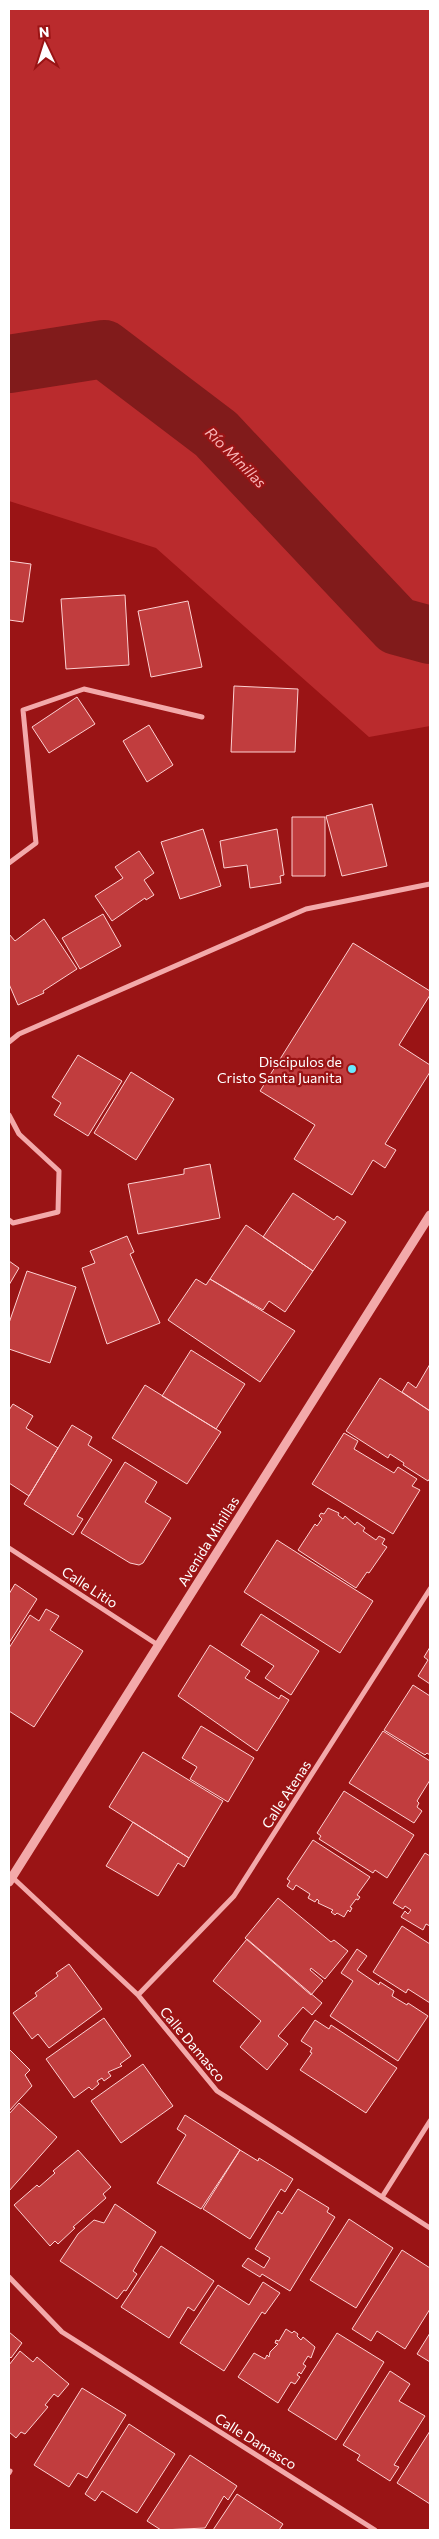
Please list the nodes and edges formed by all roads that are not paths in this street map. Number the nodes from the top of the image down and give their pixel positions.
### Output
1 (202, 717) dead end
2 (9, 863) edge
3 (430, 884) edge
4 (9, 1042) edge
5 (9, 1115) edge
6 (430, 1215) edge
7 (9, 1220) edge
8 (9, 1548) edge
9 (430, 1589) edge
10 (158, 1645) junction
11 (10, 1878) edge
12 (138, 1995) junction
13 (430, 2121) edge
14 (382, 2197) junction
15 (430, 2228) edge
16 (9, 2277) edge
17 (375, 2530) edge

1 - 2 street
3 - 4 street
5 - 7 street
6 - 10 street, Avenida Minillas
8 - 10 street, Calle Litio
9 - 12 street, Calle Atenas
10 - 11 street, Avenida Minillas
11 - 12 street, Calle Damasco
12 - 14 street, Calle Damasco
13 - 14 street
14 - 15 street, Calle Damasco
16 - 17 street, Calle Damasco

